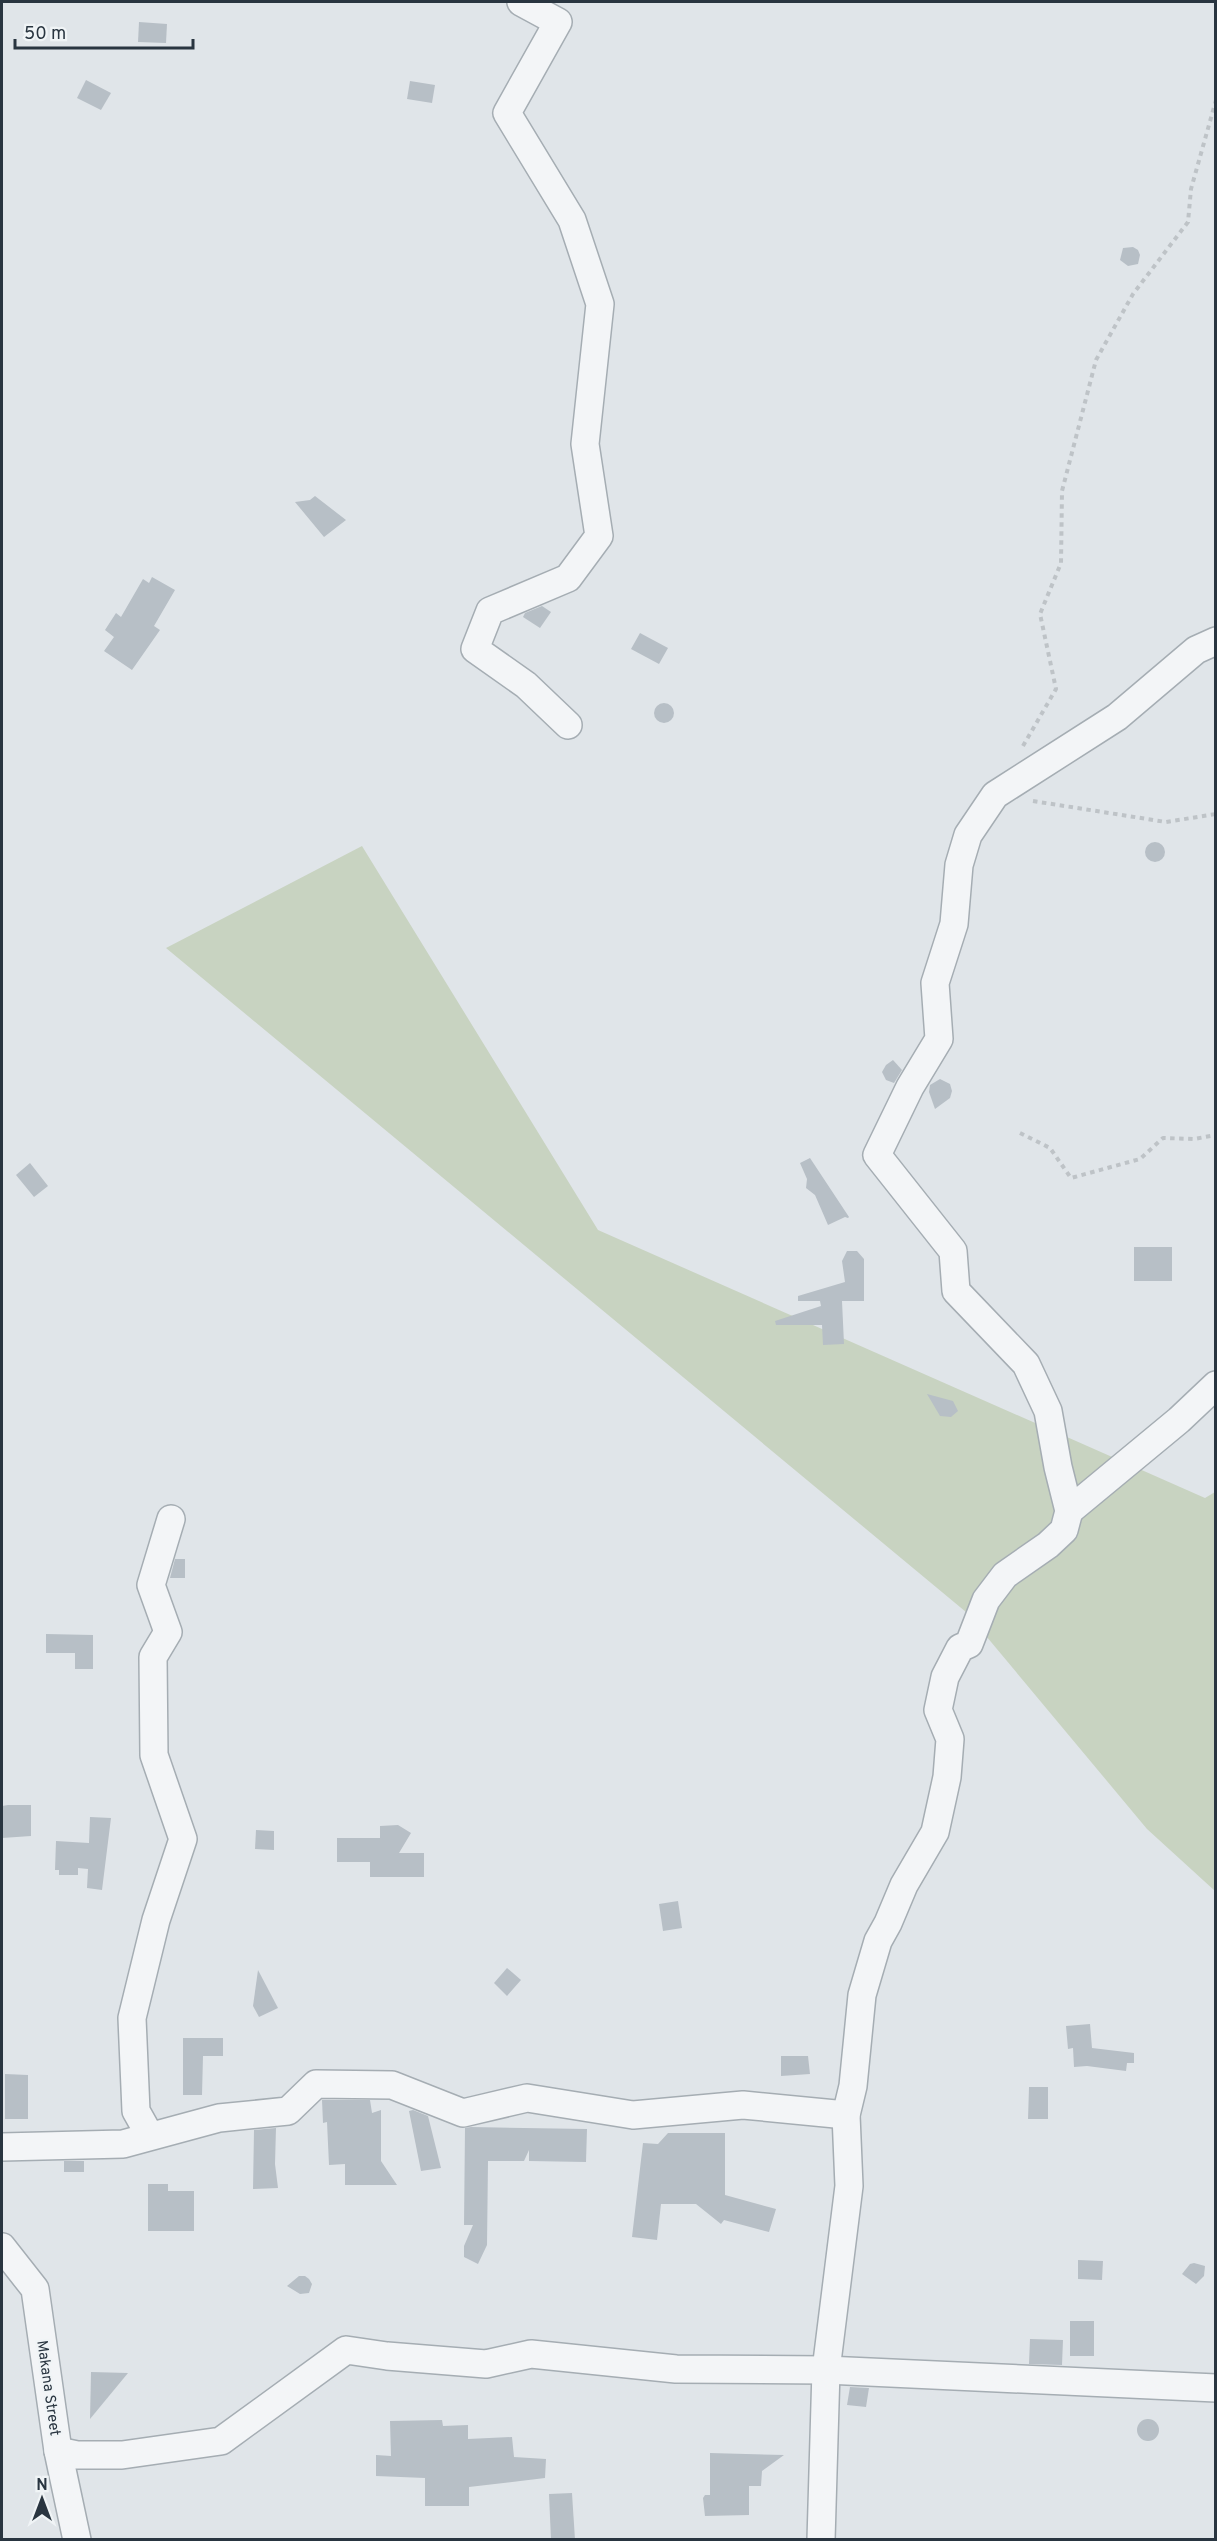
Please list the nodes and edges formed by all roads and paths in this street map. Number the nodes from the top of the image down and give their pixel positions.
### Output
1 (521, 2) edge
2 (1215, 100) edge
3 (1215, 641) edge
4 (568, 725) dead end
5 (1023, 747) dead end
6 (995, 795) junction
7 (1215, 814) edge
8 (1020, 1133) dead end
9 (1215, 1135) edge
10 (1215, 1385) edge
11 (1070, 1510) junction
12 (171, 1519) dead end
13 (846, 2115) junction
14 (150, 2136) junction
15 (2, 2147) edge
16 (2, 2247) edge
17 (826, 2370) junction
18 (1215, 2388) edge
19 (58, 2451) junction
20 (77, 2540) edge
21 (820, 2540) edge

1 - 4 street
2 - 5 path
3 - 6 street
6 - 7 path
6 - 11 street
8 - 9 path
10 - 11 street
11 - 13 street
12 - 14 street
13 - 14 street
13 - 17 street
14 - 15 street
16 - 19 street, Makana Street
17 - 18 street
17 - 19 street
17 - 21 street
19 - 20 street, Makana Street

